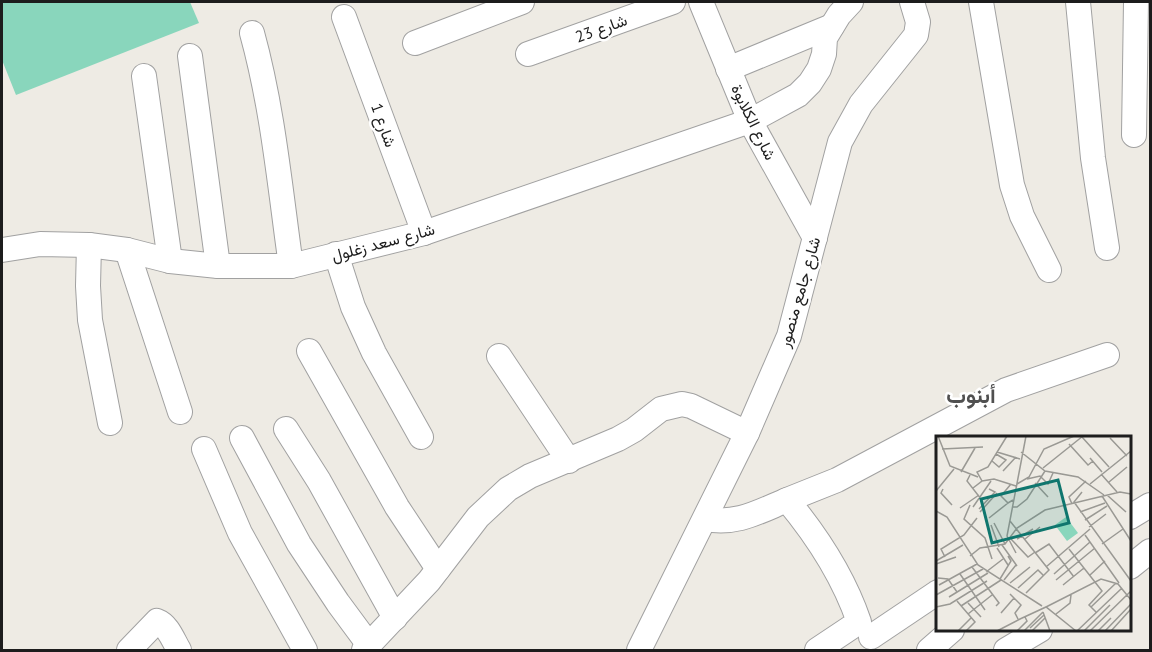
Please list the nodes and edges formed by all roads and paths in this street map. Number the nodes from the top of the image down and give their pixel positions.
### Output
1 (522, 2) edge
2 (673, 2) edge
3 (700, 2) edge
4 (851, 2) edge
5 (912, 2) edge
6 (981, 2) edge
7 (1078, 2) edge
8 (1136, 2) edge
9 (344, 17) dead end
10 (831, 26) junction
11 (252, 33) dead end
12 (415, 43) dead end
13 (528, 54) dead end
14 (190, 57) dead end
15 (728, 69) junction
16 (144, 76) dead end
17 (750, 121) junction
18 (1134, 135) dead end
19 (424, 233) junction
20 (815, 238) junction
21 (89, 245) junction
22 (1107, 248) dead end
23 (2, 250) edge
24 (127, 250) junction
25 (336, 254) junction
26 (170, 261) junction
27 (218, 266) junction
28 (291, 266) junction
29 (1049, 270) dead end
30 (309, 351) dead end
31 (1107, 355) dead end
32 (499, 356) dead end
33 (180, 411) dead end
34 (110, 423) dead end
35 (286, 429) dead end
36 (747, 433) junction
37 (421, 437) dead end
38 (242, 438) dead end
39 (204, 449) dead end
40 (569, 460) junction
41 (787, 500) junction
42 (1150, 505) edge
43 (1131, 516) edge
44 (705, 519) junction
45 (1150, 551) edge
46 (1131, 566) edge
47 (438, 569) junction
48 (936, 593) edge
49 (395, 618) junction
50 (951, 631) edge
51 (1038, 631) edge
52 (871, 636) edge
53 (366, 648) edge
54 (129, 651) edge
55 (179, 651) edge
56 (304, 651) edge
57 (639, 651) edge
58 (817, 651) edge
59 (929, 651) edge
60 (1006, 651) edge

1 - 12 street
2 - 13 street, شارع 23
3 - 15 street, شارع الكلابوة
4 - 10 street
5 - 20 street, شارع جامع منصور
6 - 29 street
7 - 22 street
8 - 18 street
9 - 19 street, شارع 1
10 - 15 street
10 - 17 street, شارع سعد زغلول
11 - 28 street
14 - 27 street
15 - 17 street, شارع الكلابوة
16 - 26 street
17 - 19 street, شارع سعد زغلول
17 - 20 street, شارع الكلابوة
19 - 25 street, شارع سعد زغلول
20 - 36 street, شارع جامع منصور
21 - 23 street, شارع سعد زغلول
21 - 24 street, شارع سعد زغلول
21 - 34 street
24 - 26 street, شارع سعد زغلول
24 - 33 street
25 - 28 street, شارع سعد زغلول
25 - 37 street
26 - 27 street, شارع سعد زغلول
27 - 28 street, شارع سعد زغلول
30 - 47 street
31 - 41 street
32 - 40 street
35 - 49 street
36 - 40 street
36 - 44 street, شارع جامع منصور
38 - 53 street
39 - 56 street
40 - 47 street
41 - 44 street
41 - 52 street
42 - 43 street
44 - 57 street, شارع جامع منصور
45 - 46 street
47 - 49 street
48 - 52 street
49 - 53 street
50 - 59 street
51 - 60 street
52 - 58 street
54 - 55 street

